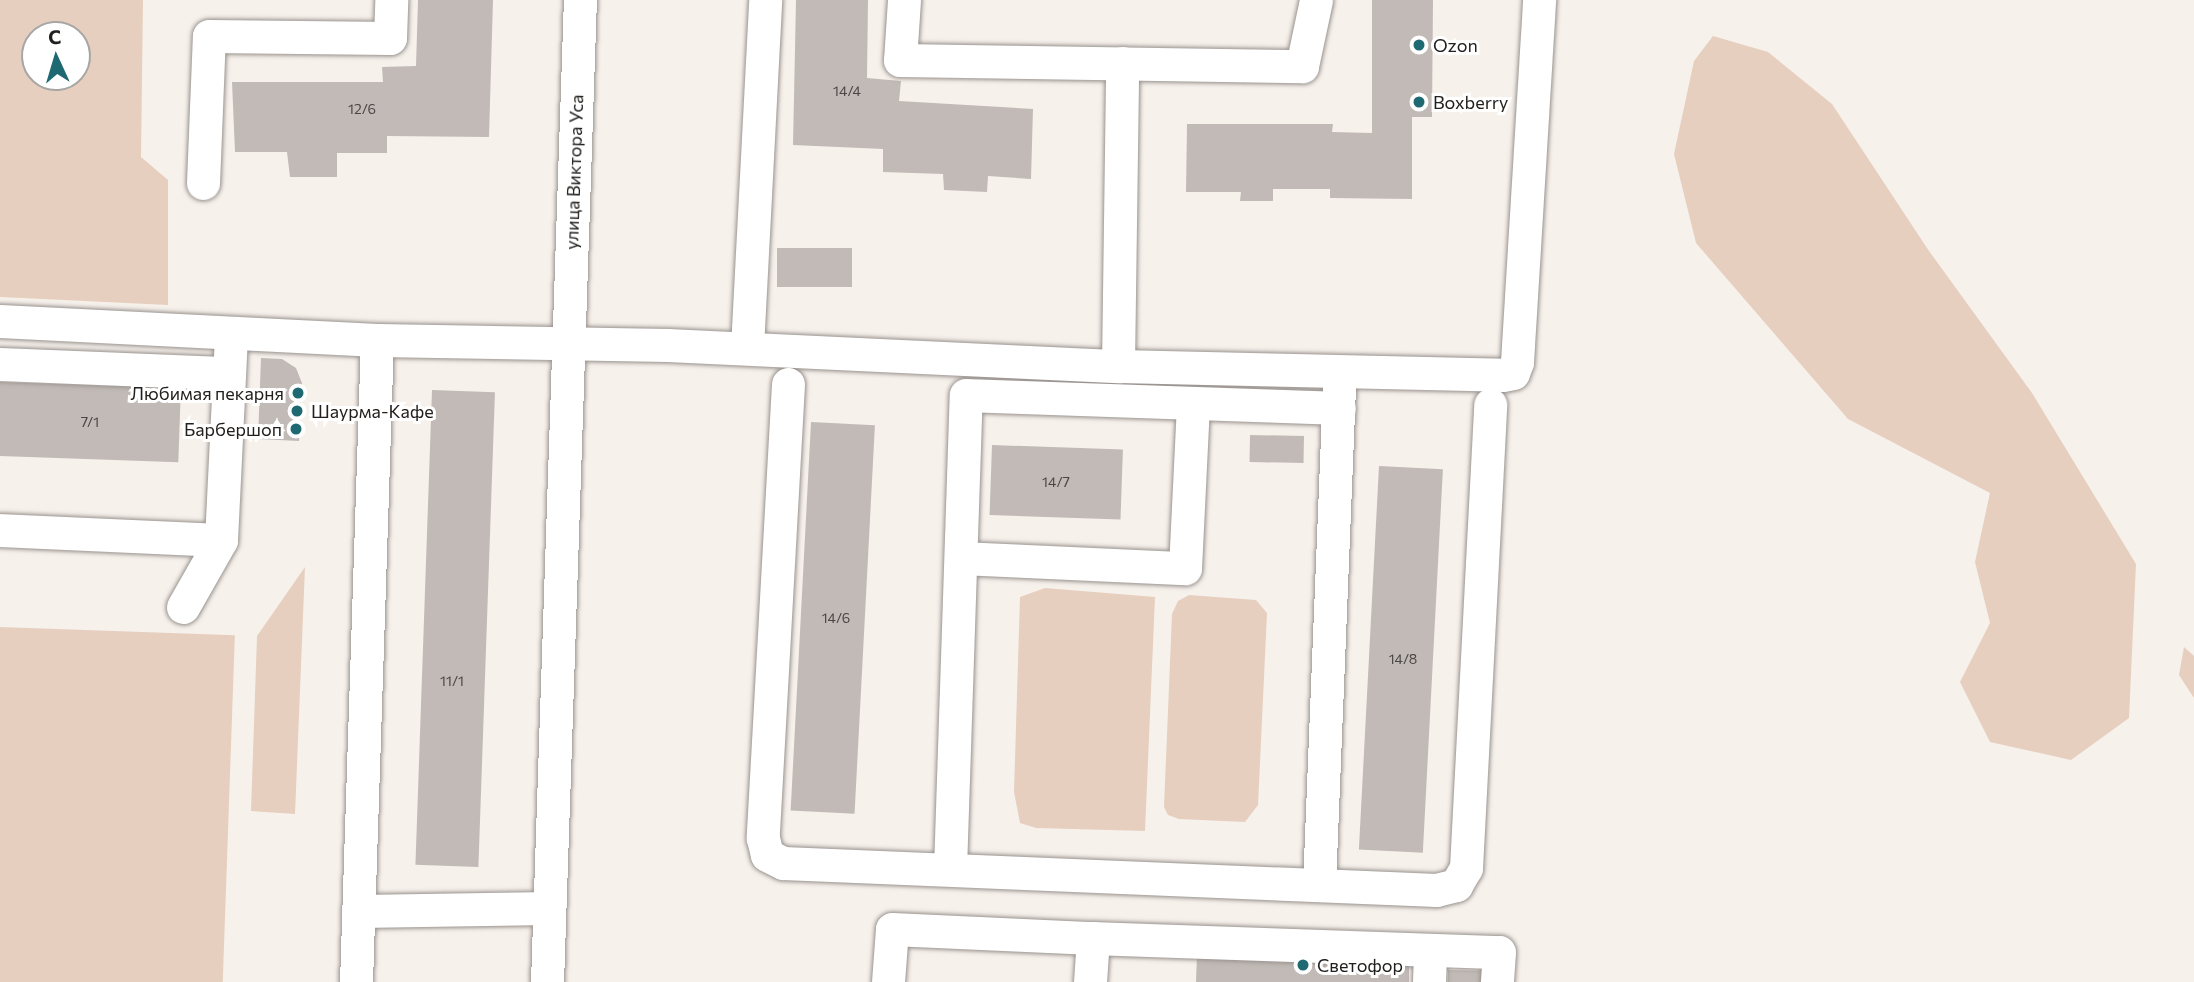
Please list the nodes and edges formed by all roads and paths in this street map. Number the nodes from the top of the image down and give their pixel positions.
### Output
1 (391, 0) edge
2 (580, 0) edge
3 (765, 0) edge
4 (904, 0) edge
5 (1316, 0) edge
6 (1539, 0) edge
7 (1122, 63) junction
8 (203, 183) dead end
9 (0, 321) edge
10 (231, 333) junction
11 (377, 340) junction
12 (567, 344) junction
13 (747, 348) junction
14 (968, 359) junction
15 (0, 364) edge
16 (1118, 366) junction
17 (1340, 372) junction
18 (229, 373) junction
19 (788, 384) dead end
20 (1497, 390) junction
21 (966, 395) junction
22 (1193, 403) junction
23 (1339, 408) junction
24 (0, 530) edge
25 (221, 540) junction
26 (961, 558) junction
27 (183, 607) dead end
28 (950, 869) junction
29 (1319, 885) junction
30 (549, 908) junction
31 (360, 911) junction
32 (1093, 938) junction
33 (356, 982) edge
34 (547, 982) edge
35 (888, 982) edge
36 (1090, 982) edge
37 (1497, 982) edge

1 - 8 street
2 - 12 street, улица Виктора Уса
3 - 13 street
4 - 7 street
5 - 7 street
6 - 20 street
7 - 16 street
9 - 10 street
10 - 11 street
10 - 18 street
11 - 12 street
11 - 31 street
12 - 13 street
12 - 30 street, улица Виктора Уса
13 - 14 street
14 - 16 street
14 - 21 street
15 - 18 street
16 - 17 street
17 - 20 street
17 - 23 street
18 - 25 street
19 - 28 street
20 - 29 street
21 - 22 street
21 - 26 street
22 - 23 street
22 - 26 street
23 - 29 street
24 - 25 street
25 - 27 street
26 - 28 street
28 - 29 street
30 - 31 street
30 - 34 street, улица Виктора Уса
31 - 33 street
32 - 35 street
32 - 36 street
32 - 37 street

